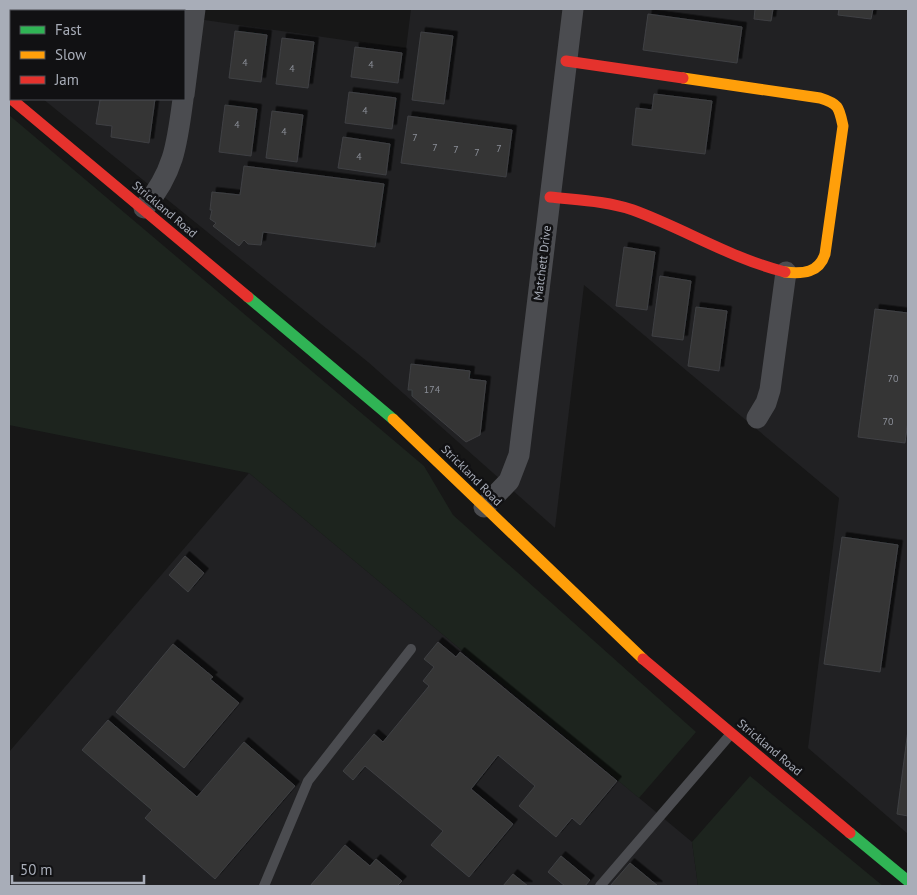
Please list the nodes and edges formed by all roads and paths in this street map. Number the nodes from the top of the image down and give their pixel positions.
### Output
1 (195, 9) edge
2 (573, 9) edge
3 (566, 61) junction
4 (185, 87) edge
5 (13, 100) edge
6 (183, 100) edge
7 (550, 197) junction
8 (144, 208) junction
9 (786, 272) junction
10 (757, 418) dead end
11 (484, 507) junction
12 (411, 649) dead end
13 (732, 733) junction
14 (908, 881) edge
15 (264, 886) edge
16 (600, 886) edge

1 - 4 street
2 - 3 street, Matchett Drive
3 - 7 street, Matchett Drive
3 - 9 street
5 - 8 street, Strickland Road
6 - 8 street
7 - 9 street
7 - 11 street, Matchett Drive
8 - 11 street, Strickland Road
9 - 10 street
11 - 13 street, Strickland Road
12 - 15 lane
13 - 14 street, Strickland Road
13 - 16 lane

